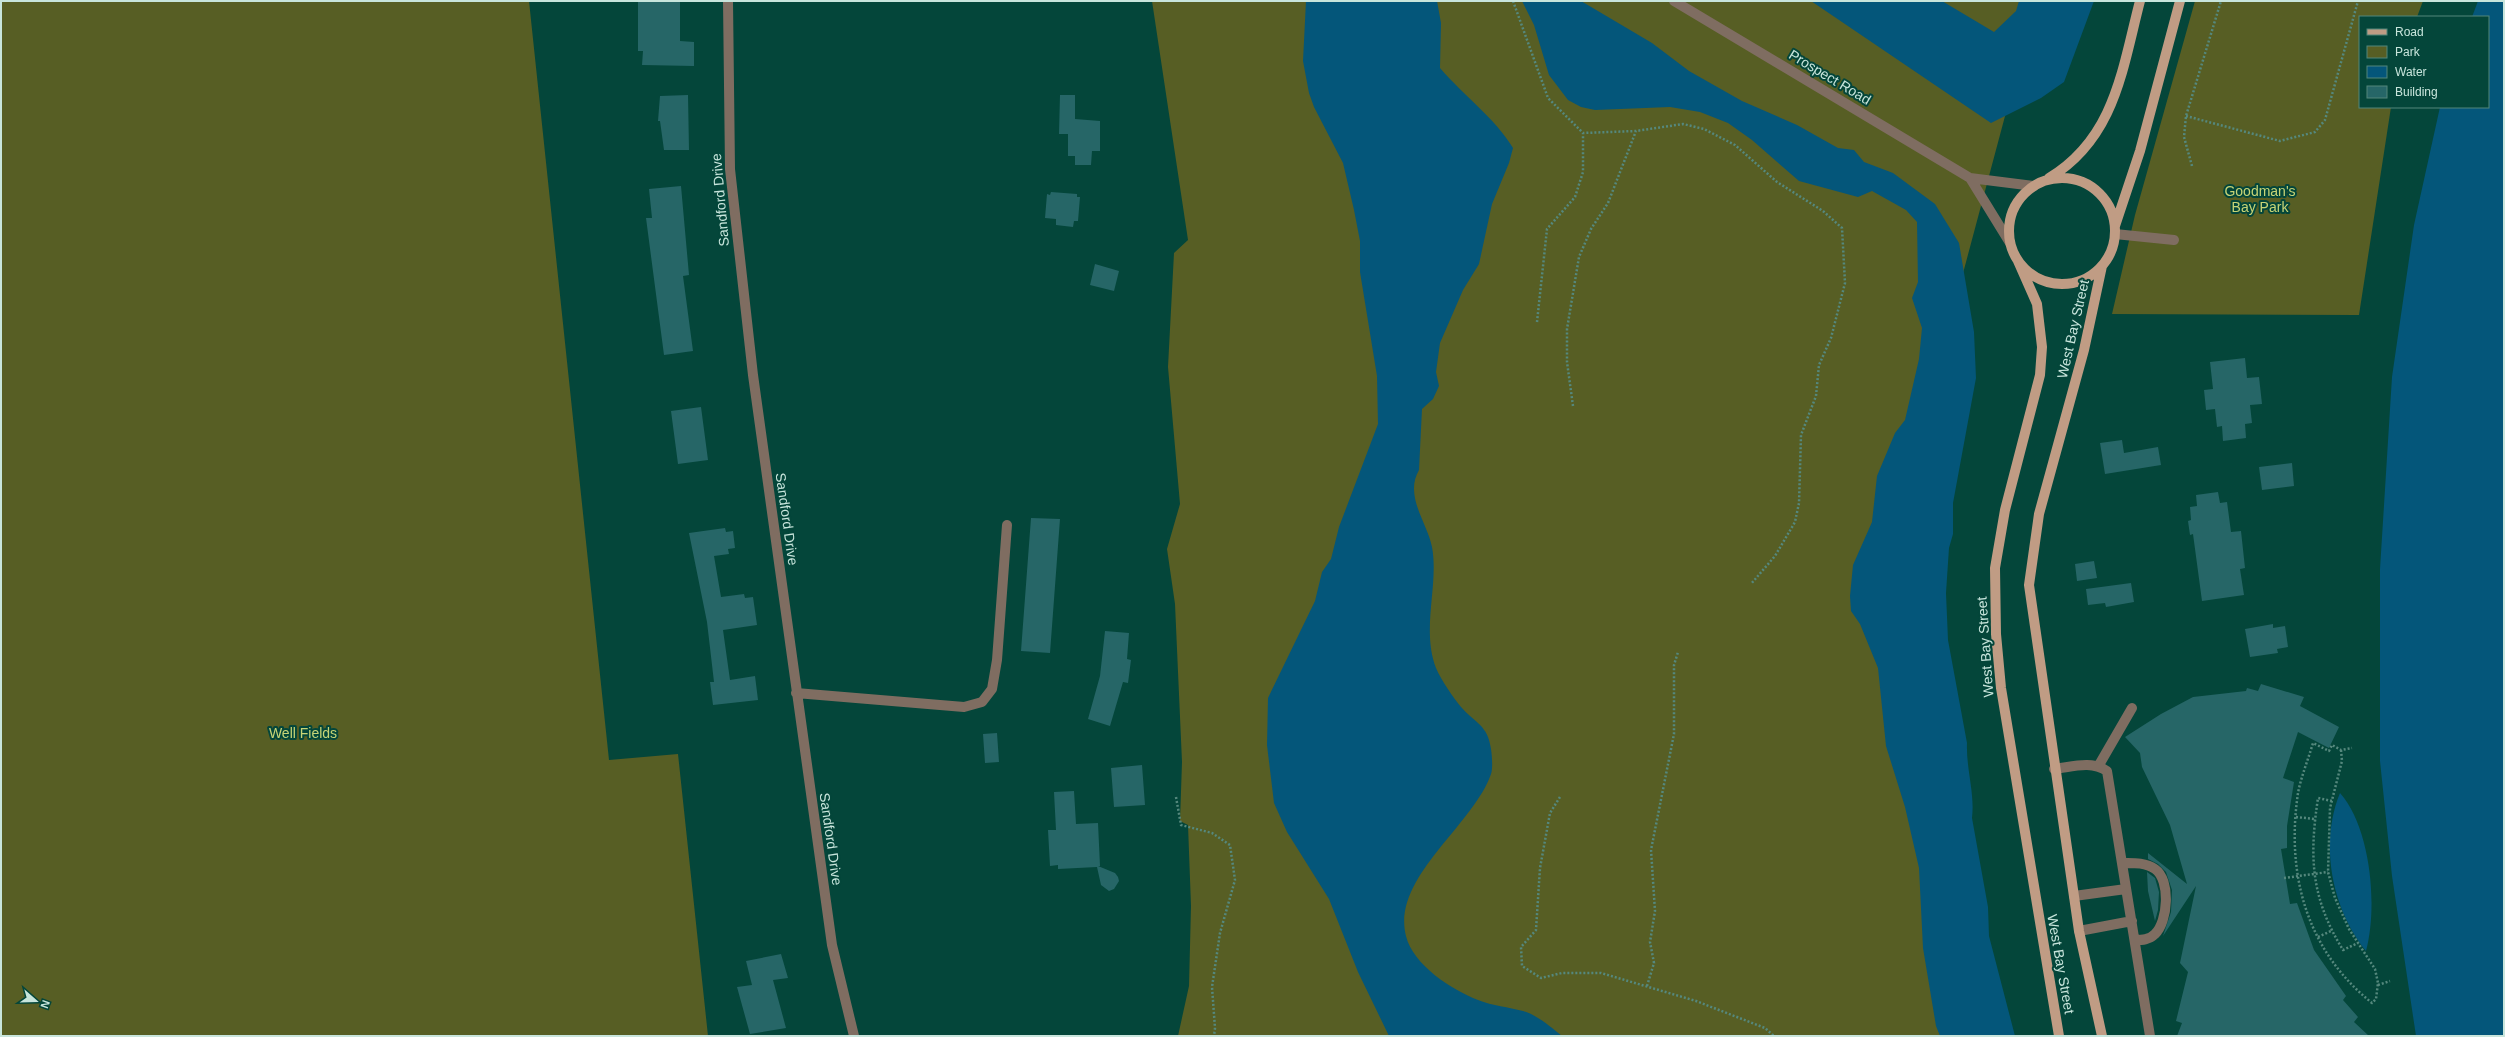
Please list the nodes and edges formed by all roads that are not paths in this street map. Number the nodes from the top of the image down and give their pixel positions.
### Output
1 (728, 1) edge
2 (1674, 1) edge
3 (2140, 1) edge
4 (2180, 1) edge
5 (1970, 178) junction
6 (2044, 181) junction
7 (2034, 186) junction
8 (2115, 230) junction
9 (2174, 240) dead end
10 (2010, 243) junction
11 (2018, 261) junction
12 (2102, 266) junction
13 (1006, 525) dead end
14 (796, 693) junction
15 (2132, 708) dead end
16 (2098, 765) junction
17 (2054, 769) junction
18 (2122, 863) junction
19 (2126, 889) junction
20 (2074, 896) junction
21 (2132, 921) junction
22 (2079, 932) junction
23 (2135, 940) junction
24 (854, 1036) edge
25 (2059, 1036) edge
26 (2102, 1036) edge
27 (2150, 1036) edge

1 - 14 street, Sandford Drive
2 - 5 street, Prospect Road
3 - 6 main road
4 - 8 main road
5 - 7 street, Prospect Road
5 - 10 street, Prospect Road
6 - 7 main road
6 - 8 main road
7 - 10 main road
8 - 9 street
8 - 12 main road
10 - 11 main road
11 - 12 main road
11 - 25 main road, West Bay Street
12 - 17 main road, West Bay Street
13 - 14 street
14 - 24 street, Sandford Drive
15 - 16 street
16 - 17 street
16 - 18 street
17 - 20 main road, West Bay Street
18 - 19 street
18 - 23 street
19 - 20 street
19 - 21 street
20 - 22 main road, West Bay Street
21 - 22 street
21 - 23 street
22 - 26 main road, West Bay Street
23 - 27 street

